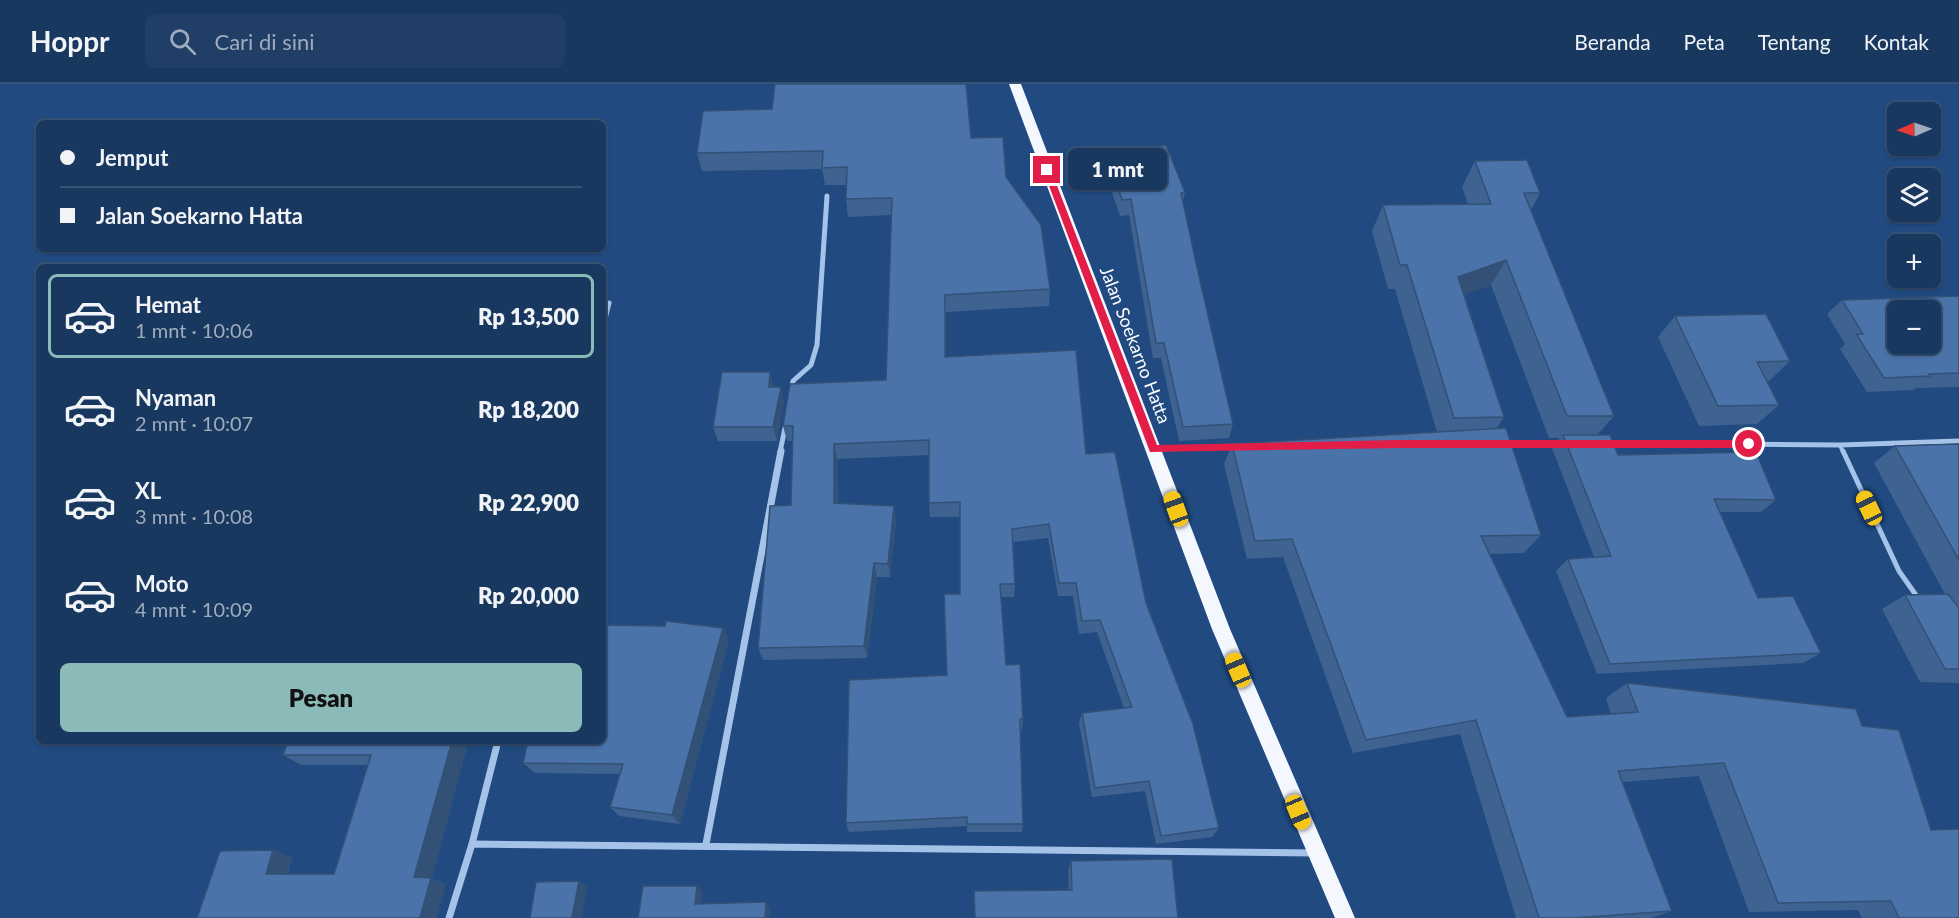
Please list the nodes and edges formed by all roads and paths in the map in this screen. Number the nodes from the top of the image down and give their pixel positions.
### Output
1 (1015, 84) edge
2 (827, 196) dead end
3 (609, 303) dead end
4 (606, 315) edge
5 (789, 404) edge
6 (787, 416) edge
7 (1959, 441) edge
8 (1501, 443) edge
9 (1568, 443) edge
10 (1604, 443) edge
11 (1840, 445) junction
12 (1248, 447) edge
13 (1154, 449) junction
14 (1925, 604) edge
15 (497, 744) edge
16 (472, 844) junction
17 (706, 844) junction
18 (1315, 853) junction
19 (449, 918) edge
20 (1345, 918) edge

1 - 13 highway, Jalan Soekarno Hatta
2 - 5 street
3 - 4 street
6 - 17 street
7 - 11 street
8 - 9 street
10 - 11 street
11 - 14 lane
12 - 13 street
13 - 18 highway, Jalan Soekarno Hatta
15 - 16 street
16 - 17 street
16 - 19 street
17 - 18 street
18 - 20 highway, Jalan Soekarno Hatta

